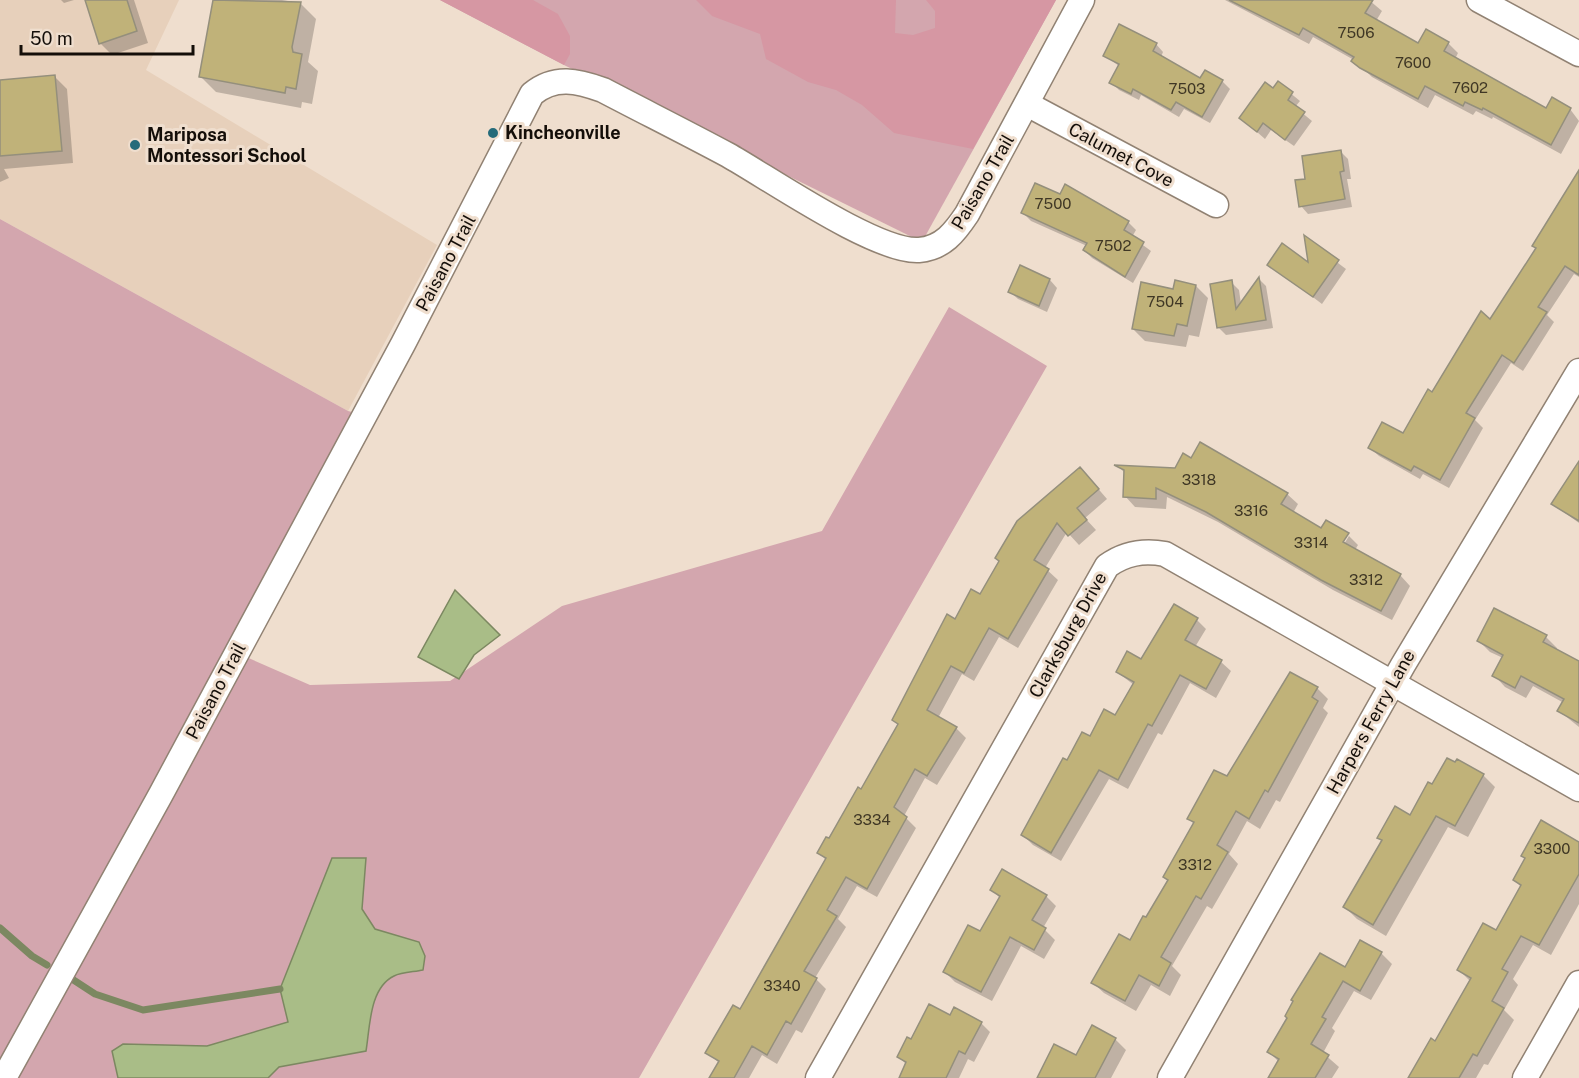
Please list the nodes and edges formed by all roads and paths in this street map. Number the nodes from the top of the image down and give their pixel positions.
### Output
1 (1082, 0) edge
2 (1479, 0) edge
3 (1579, 54) edge
4 (1027, 104) junction
5 (1216, 205) dead end
6 (1577, 380) edge
7 (1392, 683) junction
8 (1579, 789) edge
9 (1579, 983) edge
10 (4, 1078) edge
11 (818, 1078) edge
12 (1170, 1078) edge
13 (1525, 1078) edge

1 - 4 street, Paisano Trail
2 - 3 street
4 - 5 street, Calumet Cove
4 - 10 street, Paisano Trail
6 - 7 street, Harpers Ferry Lane
7 - 8 street, Clarksburg Drive
7 - 11 street, Clarksburg Drive
7 - 12 street, Harpers Ferry Lane
9 - 13 street

